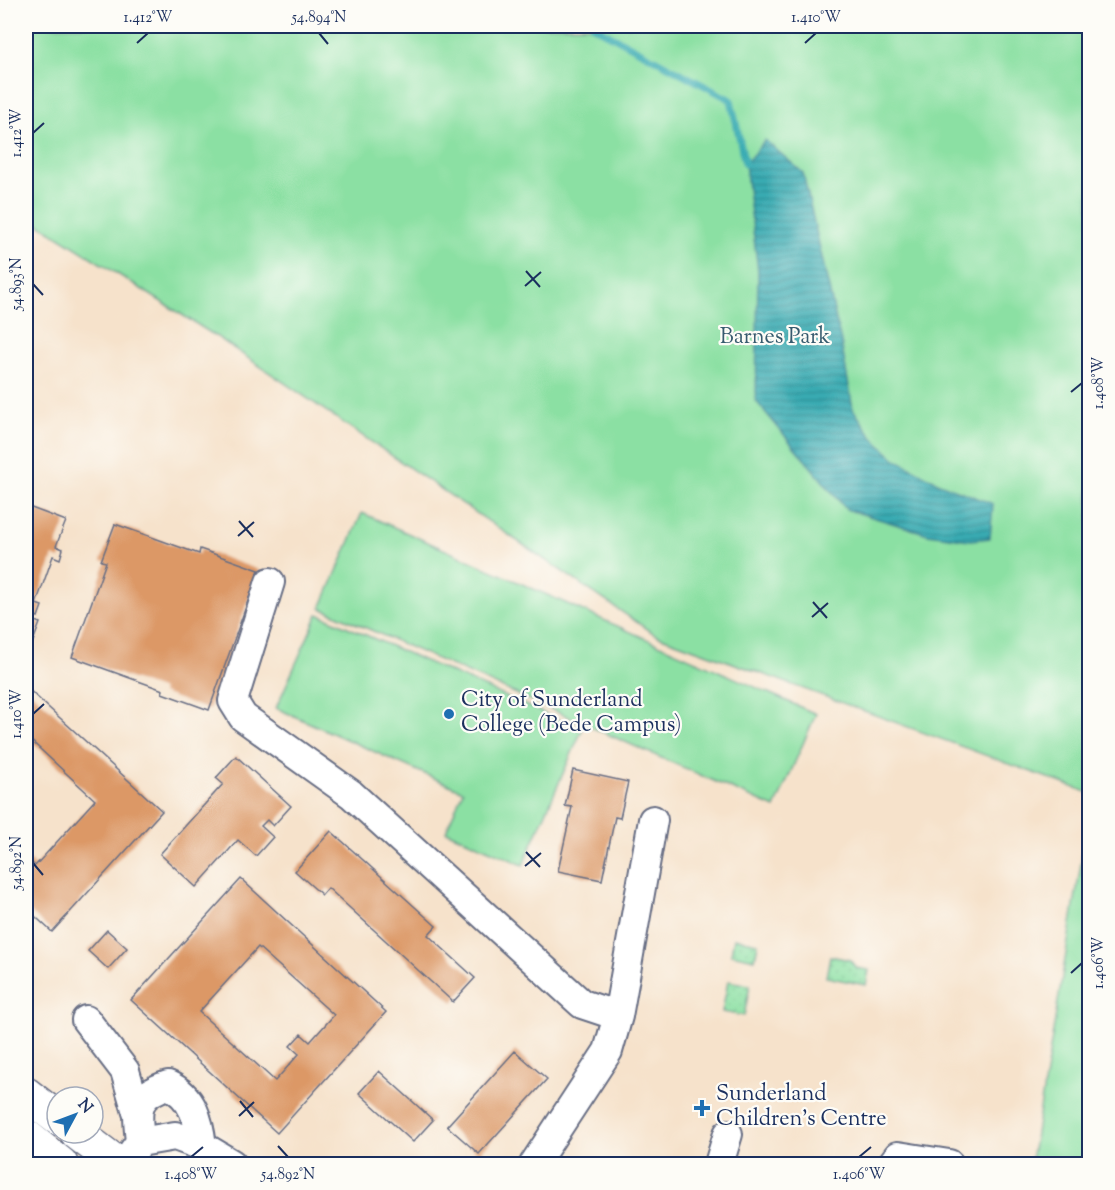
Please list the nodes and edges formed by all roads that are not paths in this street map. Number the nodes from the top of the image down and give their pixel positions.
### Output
1 (270, 582) dead end
2 (653, 820) dead end
3 (618, 1016) junction
4 (86, 1020) dead end
5 (26, 1094) edge
6 (45, 1109) edge
7 (137, 1112) junction
8 (728, 1134) dead end
9 (26, 1136) edge
10 (105, 1144) edge
11 (202, 1146) junction
12 (129, 1153) edge
13 (62, 1164) edge
14 (124, 1164) edge
15 (232, 1164) edge
16 (534, 1164) edge
17 (719, 1164) edge
18 (892, 1164) edge
19 (950, 1164) edge

1 - 3 lane
2 - 3 lane
3 - 16 lane
4 - 7 lane
5 - 6 highway
7 - 11 lane
7 - 12 lane
8 - 17 lane
9 - 13 highway
10 - 12 highway
11 - 12 lane
11 - 15 lane
12 - 14 lane
18 - 19 lane

